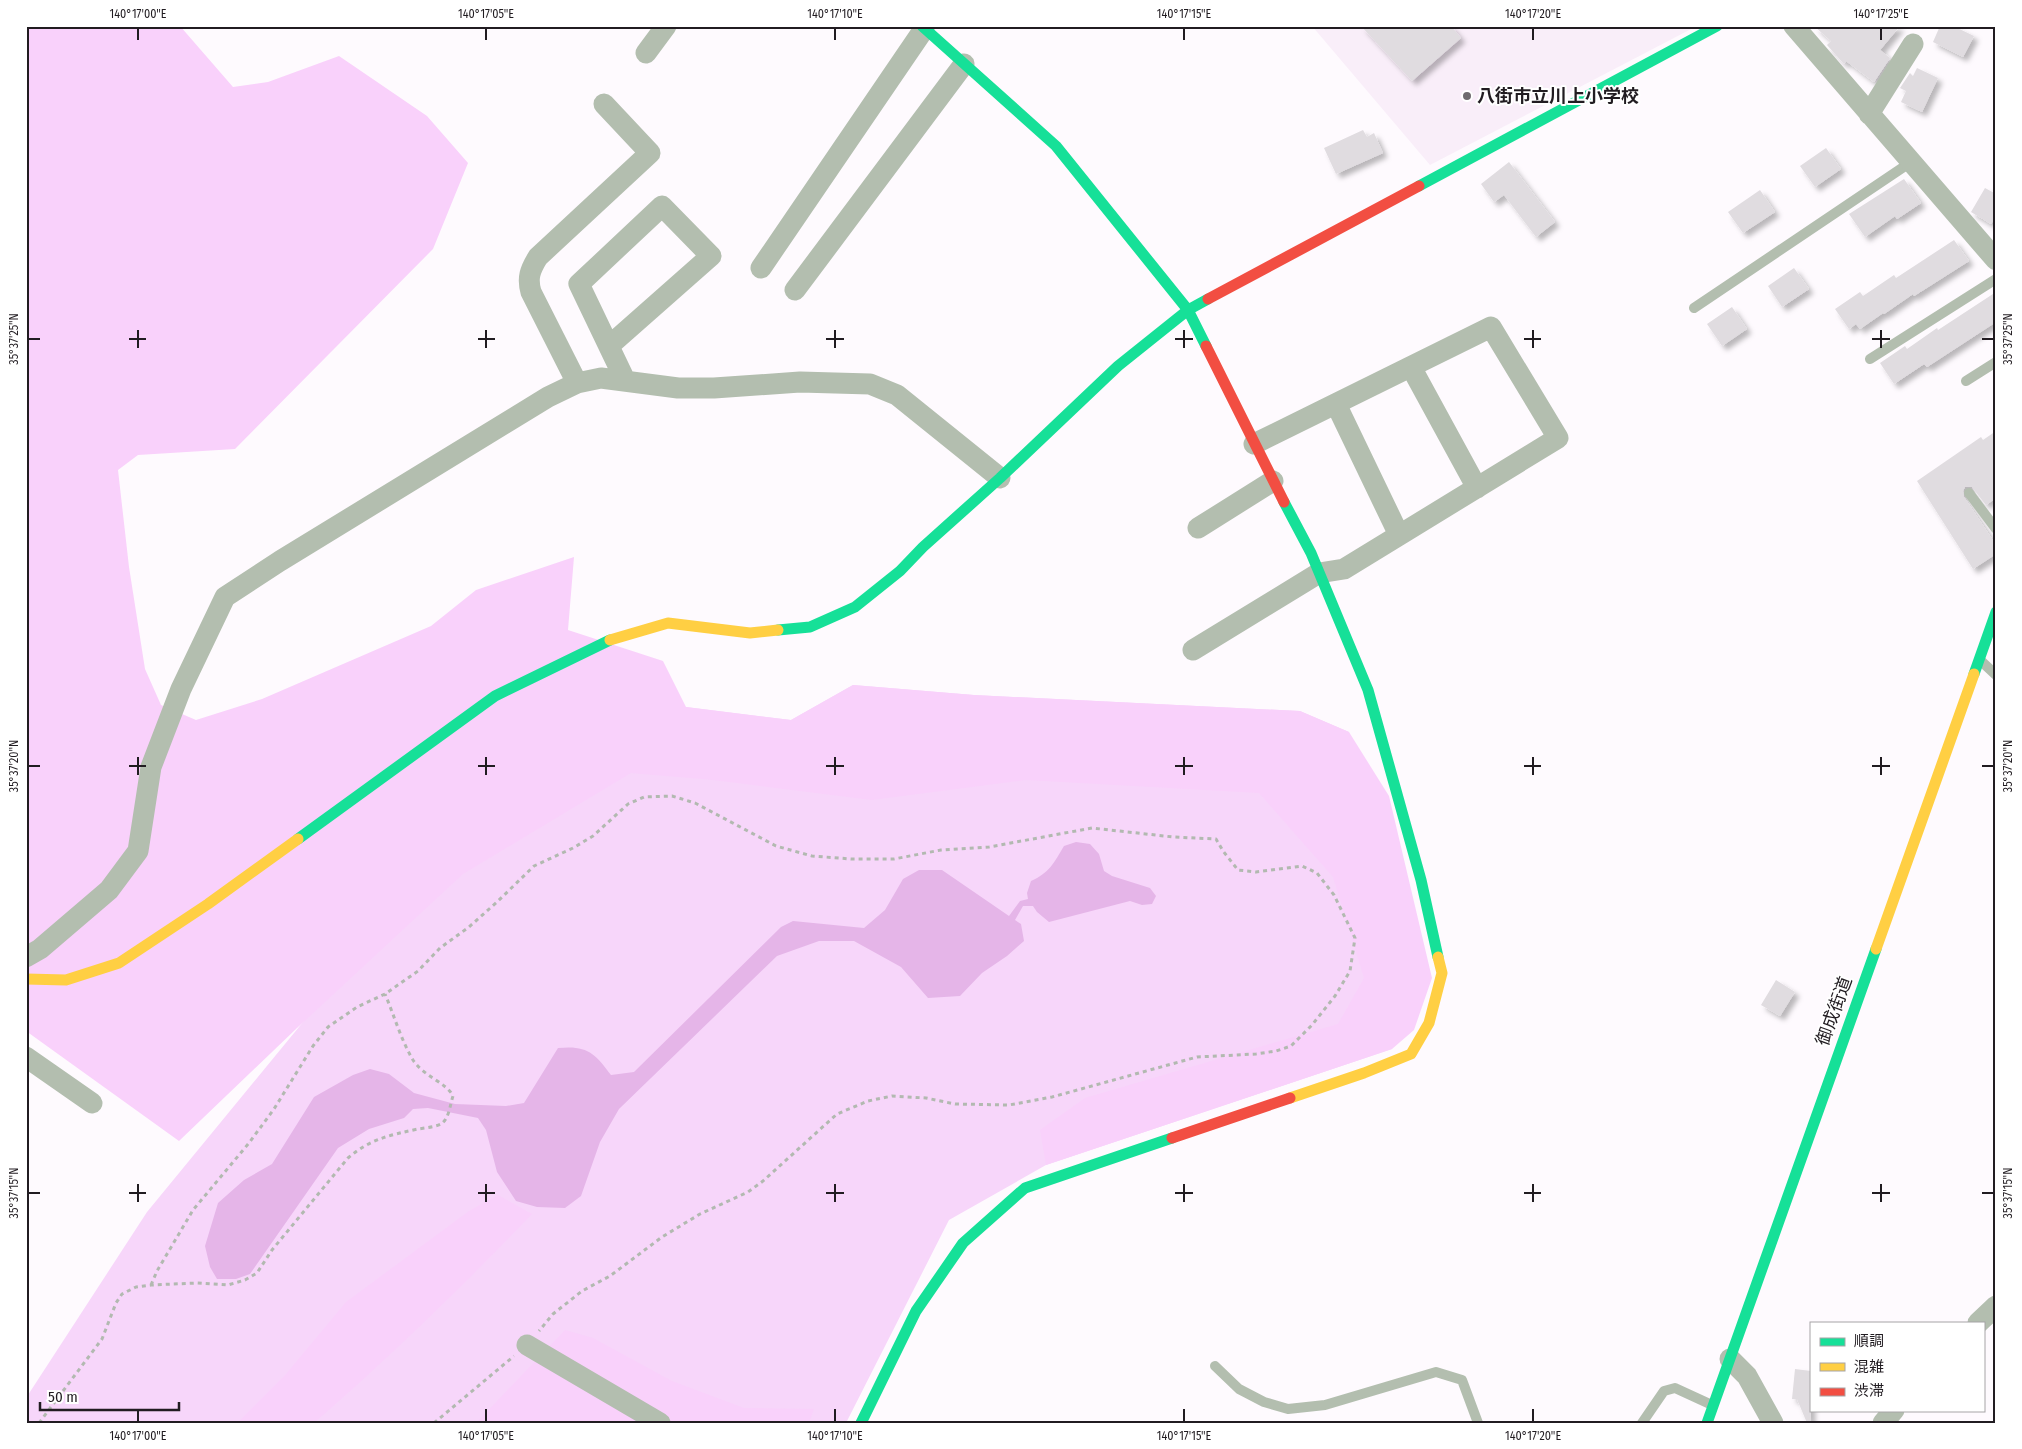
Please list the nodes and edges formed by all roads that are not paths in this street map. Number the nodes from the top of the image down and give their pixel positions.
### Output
1 (666, 26) edge
2 (1717, 26) edge
3 (1794, 26) edge
4 (923, 27) edge
5 (1913, 44) dead end
6 (646, 53) dead end
7 (964, 64) junction
8 (604, 104) dead end
9 (1870, 114) junction
10 (1911, 162) junction
11 (1996, 260) edge
12 (761, 268) dead end
13 (1996, 280) edge
14 (795, 290) dead end
15 (1694, 308) dead end
16 (1188, 310) junction
17 (609, 346) junction
18 (1870, 359) dead end
19 (1996, 362) edge
20 (1410, 366) junction
21 (625, 380) junction
22 (1966, 381) dead end
23 (577, 383) junction
24 (1336, 404) junction
25 (1254, 444) junction
26 (1000, 478) junction
27 (1273, 481) junction
28 (1477, 488) junction
29 (1969, 493) dead end
30 (1198, 528) dead end
31 (1996, 529) edge
32 (1399, 535) junction
33 (1319, 573) junction
34 (1996, 612) edge
35 (1193, 650) dead end
36 (1979, 659) junction
37 (1996, 674) edge
38 (26, 957) edge
39 (26, 979) edge
40 (26, 1057) edge
41 (92, 1103) dead end
42 (1996, 1306) edge
43 (1979, 1322) edge
44 (527, 1345) road end
45 (1730, 1359) junction
46 (1215, 1366) dead end
47 (1713, 1405) junction
48 (1892, 1412) edge
49 (660, 1423) edge
50 (861, 1423) edge
51 (1478, 1423) edge
52 (1642, 1423) edge
53 (1707, 1423) edge
54 (1773, 1423) edge
55 (1883, 1423) edge

1 - 6 street
2 - 16 street
3 - 9 street
4 - 7 street
4 - 12 street
5 - 9 street
7 - 14 street
7 - 16 street
8 - 23 street
9 - 10 street
10 - 11 street
10 - 15 lane
13 - 18 lane
16 - 25 street
16 - 26 street
17 - 17 street
17 - 21 street
19 - 22 lane
20 - 24 street
20 - 28 street
20 - 28 street
21 - 23 street
21 - 26 street
23 - 38 street
24 - 25 street
24 - 32 street
25 - 27 street
26 - 39 street
27 - 30 street
27 - 33 street
28 - 32 street
29 - 31 lane
32 - 33 street
33 - 35 street
33 - 50 street
34 - 36 street, 御成街道
36 - 37 lane
36 - 45 street, 御成街道
40 - 41 street
42 - 43 street
44 - 49 street
45 - 47 street, 御成街道
45 - 54 street
46 - 51 lane
47 - 52 lane
47 - 53 street, 御成街道
48 - 55 street

